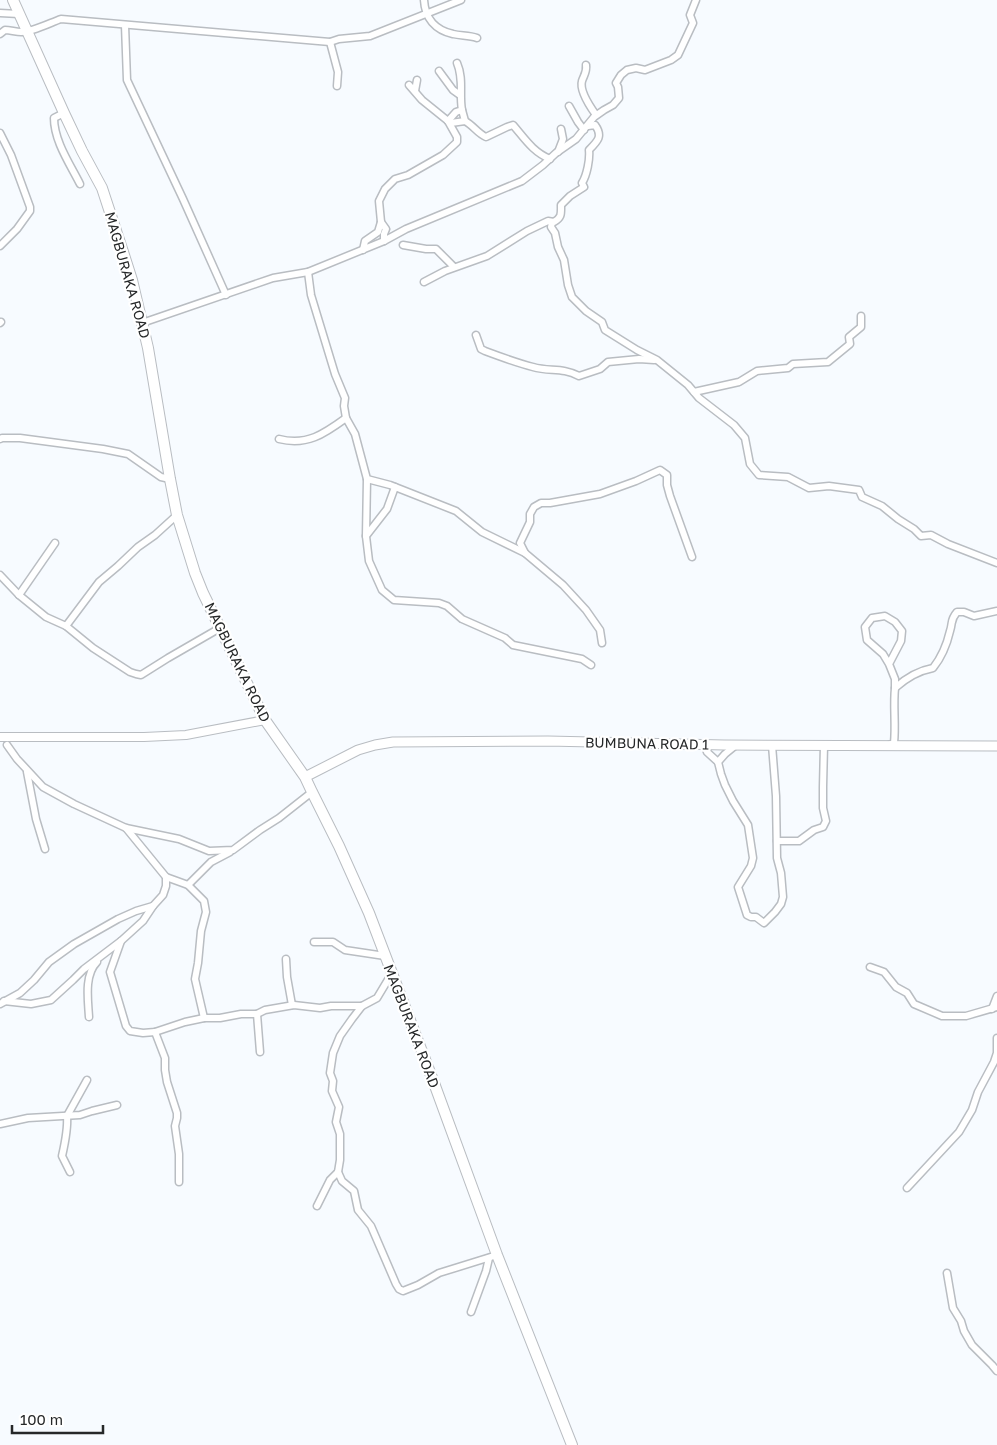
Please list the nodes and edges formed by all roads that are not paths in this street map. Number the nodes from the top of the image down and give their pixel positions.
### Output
1 (13, 0) edge
2 (424, 0) edge
3 (461, 0) edge
4 (696, 0) edge
5 (0, 13) edge
6 (19, 14) junction
7 (426, 14) junction
8 (125, 25) junction
9 (27, 32) junction
10 (0, 34) edge
11 (477, 38) dead end
12 (330, 42) junction
13 (457, 64) dead end
14 (586, 65) dead end
15 (439, 70) dead end
16 (417, 80) dead end
17 (409, 85) dead end
18 (337, 86) dead end
19 (415, 90) junction
20 (460, 95) junction
21 (569, 106) dead end
22 (462, 110) junction
23 (64, 113) junction
24 (596, 115) junction
25 (448, 120) junction
26 (465, 121) junction
27 (586, 128) junction
28 (562, 129) dead end
29 (0, 133) edge
30 (558, 152) junction
31 (550, 159) junction
32 (80, 184) dead end
33 (381, 222) junction
34 (552, 222) junction
35 (384, 241) junction
36 (403, 245) dead end
37 (0, 246) edge
38 (363, 250) junction
39 (454, 267) junction
40 (308, 272) junction
41 (424, 282) dead end
42 (226, 295) junction
43 (862, 316) dead end
44 (142, 322) junction
45 (476, 335) dead end
46 (658, 360) junction
47 (694, 392) junction
48 (346, 418) junction
49 (279, 439) dead end
50 (0, 440) edge
51 (170, 479) junction
52 (367, 479) junction
53 (395, 487) junction
54 (177, 515) junction
55 (366, 536) junction
56 (55, 543) dead end
57 (508, 544) junction
58 (520, 544) junction
59 (526, 553) junction
60 (692, 557) dead end
61 (997, 563) edge
62 (0, 576) edge
63 (19, 595) junction
64 (997, 611) edge
65 (66, 626) junction
66 (220, 628) junction
67 (602, 643) dead end
68 (889, 664) junction
69 (592, 665) dead end
70 (894, 688) junction
71 (265, 720) junction
72 (0, 737) edge
73 (704, 744) junction
74 (7, 745) dead end
75 (737, 745) junction
76 (772, 745) junction
77 (889, 745) junction
78 (824, 746) junction
79 (997, 746) edge
80 (718, 762) junction
81 (27, 771) junction
82 (305, 777) junction
83 (43, 787) junction
84 (312, 792) junction
85 (31, 793) junction
86 (126, 828) junction
87 (777, 841) junction
88 (45, 849) dead end
89 (233, 850) junction
90 (166, 878) junction
91 (188, 884) junction
92 (153, 906) junction
93 (121, 941) junction
94 (314, 942) dead end
95 (385, 956) junction
96 (101, 957) junction
97 (286, 959) dead end
98 (870, 967) dead end
99 (392, 973) junction
100 (997, 996) edge
101 (1, 1002) edge
102 (292, 1005) junction
103 (362, 1006) junction
104 (995, 1008) edge
105 (257, 1014) junction
106 (88, 1017) dead end
107 (204, 1018) junction
108 (155, 1032) junction
109 (997, 1038) edge
110 (260, 1052) dead end
111 (87, 1080) dead end
112 (117, 1105) dead end
113 (66, 1116) junction
114 (0, 1124) edge
115 (70, 1172) dead end
116 (338, 1172) junction
117 (178, 1182) dead end
118 (907, 1188) dead end
119 (317, 1206) dead end
120 (493, 1256) junction
121 (947, 1273) dead end
122 (471, 1312) dead end
123 (997, 1371) edge
124 (572, 1445) edge

1 - 6 main road, MAGBURAKA ROAD
2 - 7 street
3 - 7 street
4 - 24 street
5 - 6 street
6 - 9 main road, MAGBURAKA ROAD
7 - 11 street
7 - 12 street
8 - 9 street
8 - 12 street
8 - 42 street
9 - 10 street
9 - 23 main road, MAGBURAKA ROAD
12 - 18 street
13 - 20 street
14 - 24 street
15 - 20 street
16 - 19 street
17 - 19 street
19 - 25 street
20 - 22 street
21 - 27 street
22 - 25 street
22 - 26 street
23 - 32 street
23 - 44 main road, MAGBURAKA ROAD
24 - 27 street
25 - 26 street
25 - 33 street
26 - 31 street
27 - 30 street
27 - 34 street
28 - 30 street
29 - 37 street
30 - 31 street
31 - 35 street
33 - 35 street
33 - 38 street
34 - 39 street
34 - 46 street
35 - 38 street
36 - 39 street
38 - 40 street
39 - 41 street
40 - 42 street
40 - 48 street
42 - 44 street
43 - 47 street
44 - 51 main road, MAGBURAKA ROAD
45 - 46 street
46 - 47 street
47 - 61 street
48 - 49 street
48 - 52 street
50 - 51 street
51 - 54 main road, MAGBURAKA ROAD
52 - 53 street
52 - 55 street
53 - 55 street
53 - 57 street
54 - 65 street
54 - 66 main road, MAGBURAKA ROAD
55 - 69 street
56 - 63 street
57 - 58 street
57 - 59 street
58 - 59 street
58 - 60 street
59 - 67 street
62 - 63 street
63 - 65 street
64 - 70 street
65 - 66 street
66 - 71 main road, MAGBURAKA ROAD
68 - 68 street
68 - 70 street
70 - 77 street
71 - 72 street
71 - 82 main road, MAGBURAKA ROAD
73 - 75 main road, BUMBUNA ROAD 1
73 - 80 street
73 - 82 main road, BUMBUNA ROAD 1
74 - 81 street
75 - 76 main road, BUMBUNA ROAD 1
75 - 80 street
76 - 78 main road, BUMBUNA ROAD 1
76 - 87 street
77 - 78 main road, BUMBUNA ROAD 1
77 - 79 main road, BUMBUNA ROAD 1
78 - 87 street
80 - 87 street
81 - 83 street
81 - 85 street
82 - 84 main road, MAGBURAKA ROAD
83 - 85 street
83 - 86 street
84 - 89 street
84 - 95 main road, MAGBURAKA ROAD
85 - 88 street
86 - 89 street
86 - 90 street
89 - 91 street
90 - 91 street
90 - 92 street
91 - 107 street
92 - 93 street
92 - 101 street
93 - 96 street
93 - 108 street
94 - 95 street
95 - 99 main road, MAGBURAKA ROAD
96 - 101 street
96 - 106 street
97 - 102 street
98 - 104 street
99 - 103 street
99 - 120 main road, MAGBURAKA ROAD
100 - 104 street
102 - 103 street
102 - 105 street
103 - 116 street
105 - 107 street
105 - 110 street
107 - 108 street
108 - 117 street
109 - 118 street
111 - 113 street
112 - 113 street
113 - 114 street
113 - 115 street
116 - 119 street
116 - 120 street
120 - 122 street
120 - 124 main road, MAGBURAKA ROAD
121 - 123 street

